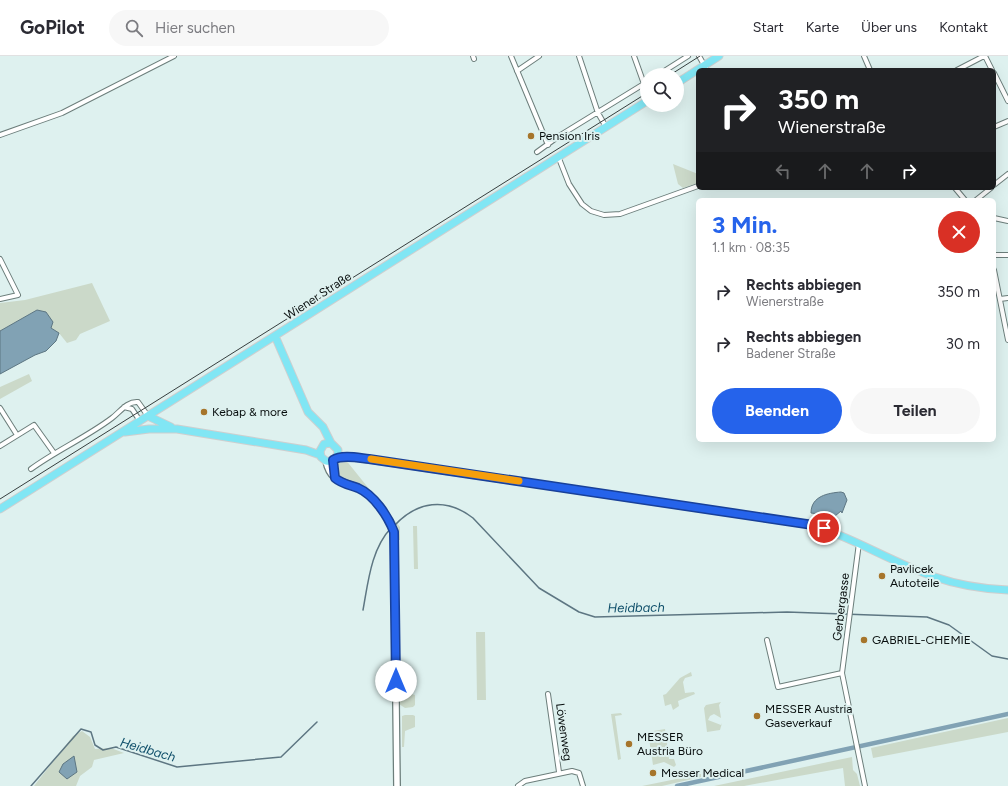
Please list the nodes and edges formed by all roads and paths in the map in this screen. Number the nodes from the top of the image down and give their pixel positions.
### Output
1 (174, 56) edge
2 (511, 56) edge
3 (539, 56) edge
4 (579, 56) edge
5 (634, 56) edge
6 (688, 56) edge
7 (699, 56) edge
8 (720, 56) edge
9 (864, 56) edge
10 (985, 56) edge
11 (669, 68) edge
12 (706, 68) edge
13 (869, 68) edge
14 (961, 68) edge
15 (991, 68) edge
16 (640, 70) edge
17 (517, 71) junction
18 (696, 73) edge
19 (996, 77) edge
20 (684, 79) edge
21 (640, 87) edge
22 (1008, 101) edge
23 (640, 105) edge
24 (598, 113) junction
25 (1008, 120) edge
26 (996, 126) edge
27 (606, 127) junction
28 (0, 135) edge
29 (548, 145) junction
30 (537, 152) dead end
31 (558, 156) junction
32 (1008, 174) edge
33 (996, 183) edge
34 (696, 187) edge
35 (957, 190) edge
36 (988, 190) edge
37 (963, 198) edge
38 (978, 198) edge
39 (996, 218) edge
40 (1008, 221) edge
41 (996, 255) edge
42 (1008, 255) edge
43 (0, 259) edge
44 (996, 280) edge
45 (1008, 298) edge
46 (0, 299) edge
47 (1000, 299) junction
48 (275, 336) junction
49 (1008, 340) edge
50 (124, 407) junction
51 (0, 408) edge
52 (148, 416) junction
53 (140, 421) junction
54 (176, 429) junction
55 (121, 433) junction
56 (17, 435) junction
57 (325, 445) junction
58 (0, 446) edge
59 (306, 450) junction
60 (338, 450) junction
61 (54, 453) junction
62 (320, 455) junction
63 (354, 457) junction
64 (332, 460) junction
65 (31, 469) dead end
66 (0, 509) edge
67 (859, 543) junction
68 (1008, 590) edge
69 (767, 640) dead end
70 (842, 673) junction
71 (548, 694) dead end
72 (559, 772) junction
73 (397, 786) edge
74 (518, 786) edge
75 (583, 786) edge
76 (865, 786) edge

1 - 28 street
2 - 17 street
3 - 17 street
4 - 24 street
5 - 16 street
6 - 11 street
7 - 12 street
8 - 12 main road
9 - 13 street
10 - 14 street
10 - 15 street
17 - 29 street
18 - 20 main road
19 - 22 street
21 - 24 street
23 - 27 main road, Wiener Straße
24 - 27 street
24 - 29 street
25 - 26 street
27 - 31 main road, Wiener Straße
29 - 30 street
31 - 34 street
31 - 48 main road, Wiener Straße
32 - 33 street
35 - 37 street
36 - 38 street
39 - 40 street
41 - 42 street
43 - 46 street
44 - 47 street
45 - 47 street
47 - 49 street
48 - 52 main road, Wiener Straße
48 - 57 main road
50 - 52 street
50 - 53 street
50 - 61 street
51 - 56 street
52 - 53 main road, Wiener Straße
52 - 54 main road
53 - 55 main road, Wiener Straße
54 - 55 main road
54 - 59 main road
55 - 66 main road, Wiener Straße
56 - 58 street
56 - 61 street
57 - 59 main road
57 - 60 main road
57 - 62 main road
59 - 62 main road
60 - 63 main road
60 - 64 main road
61 - 65 street
62 - 64 main road
63 - 64 main road
63 - 67 main road
64 - 73 street
67 - 68 main road
67 - 70 street, Gerbergasse
69 - 70 street
70 - 76 street
71 - 72 street, Löwenweg
72 - 74 street
72 - 75 street

